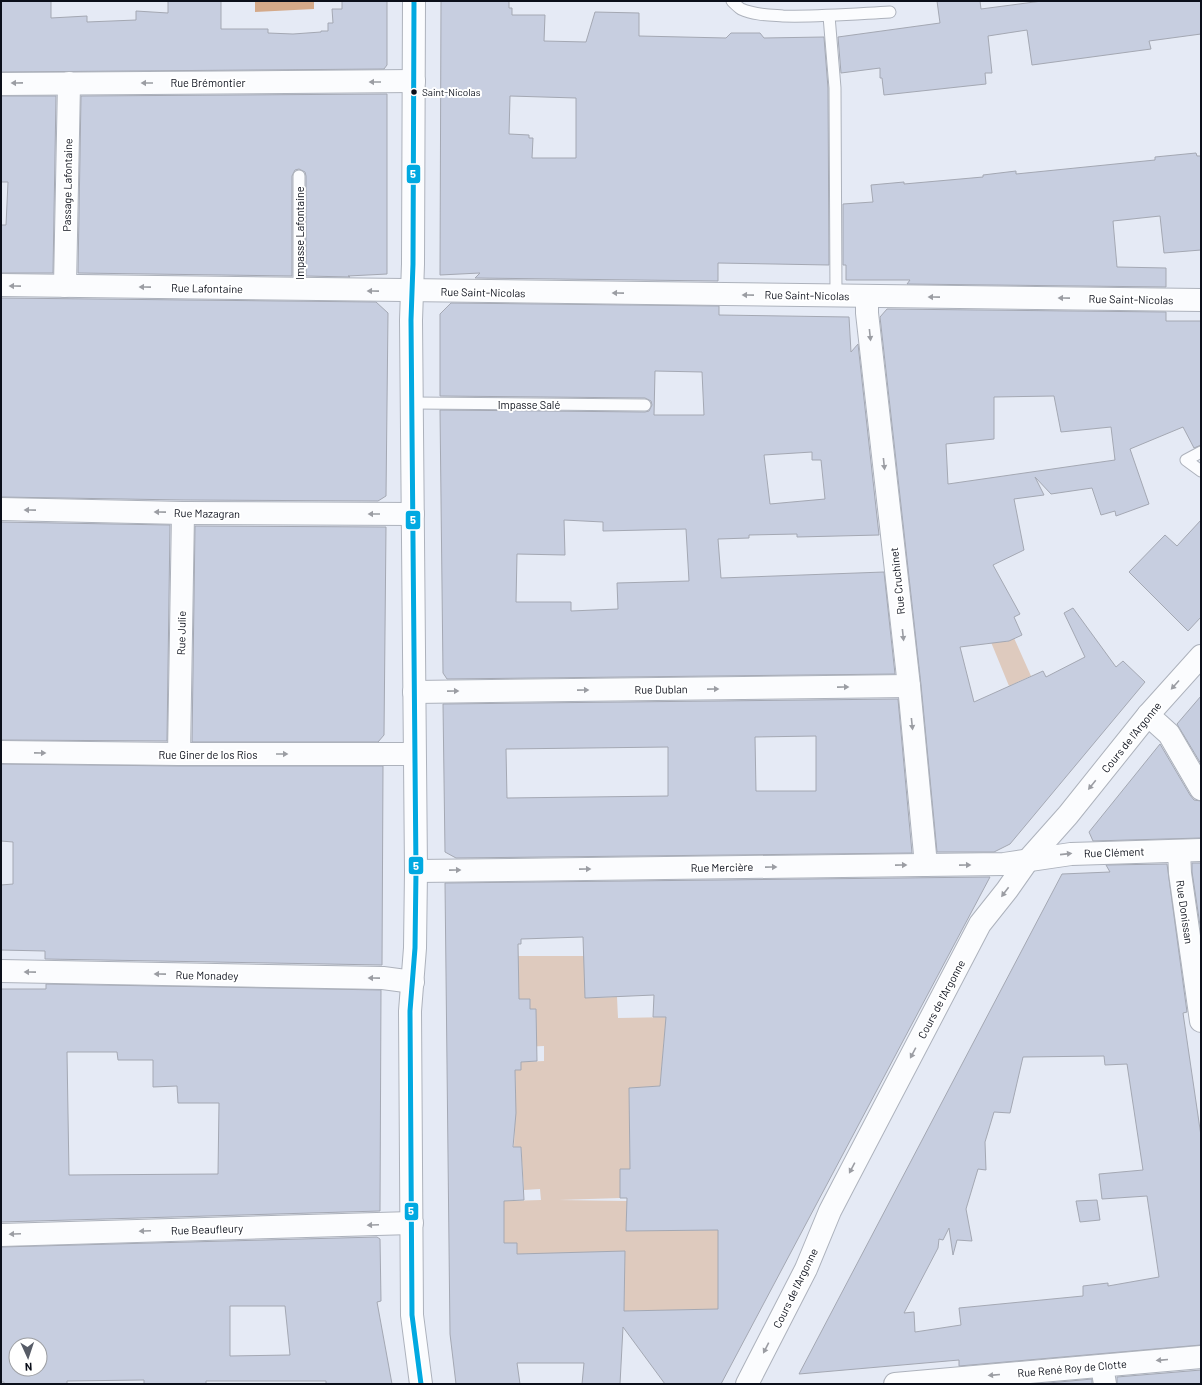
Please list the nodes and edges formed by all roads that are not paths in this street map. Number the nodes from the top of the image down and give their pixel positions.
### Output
1 (414, 1) edge
2 (732, 1) edge
3 (890, 12) dead end
4 (829, 16) junction
5 (414, 81) junction
6 (69, 83) junction
7 (1, 84) edge
8 (299, 176) dead end
9 (1, 285) edge
10 (65, 286) junction
11 (299, 289) junction
12 (412, 291) junction
13 (836, 296) junction
14 (867, 296) junction
15 (1201, 300) edge
16 (413, 403) junction
17 (645, 405) dead end
18 (1201, 452) edge
19 (1201, 471) edge
20 (1, 509) edge
21 (182, 513) junction
22 (413, 514) junction
23 (1201, 656) edge
24 (909, 686) junction
25 (414, 692) junction
26 (1148, 715) junction
27 (1, 752) edge
28 (179, 754) junction
29 (414, 754) junction
30 (1201, 789) edge
31 (1201, 850) edge
32 (1179, 851) junction
33 (1028, 860) junction
34 (926, 865) junction
35 (416, 871) junction
36 (1, 971) edge
37 (413, 982) junction
38 (1201, 1020) edge
39 (412, 1223) junction
40 (1, 1235) edge
41 (1201, 1357) edge
42 (1104, 1375) edge
43 (421, 1384) edge
44 (747, 1384) edge
45 (895, 1384) edge

1 - 5 street
2 - 4 lane
3 - 4 lane
4 - 13 lane
5 -> 6 street, Rue Brémontier
5 - 12 street
6 -> 7 street, Rue Brémontier
6 - 10 street, Passage Lafontaine
8 - 11 lane, Impasse Lafontaine
10 -> 9 street, Rue Lafontaine
11 -> 10 street, Rue Lafontaine
12 -> 11 street, Rue Lafontaine
13 -> 12 street, Rue Saint-Nicolas
12 - 16 street
13 - 14 street, Rue Saint-Nicolas
15 -> 14 street, Rue Saint-Nicolas
14 -> 24 street, Rue Cruchinet
16 - 17 lane, Impasse Salé
16 - 22 street
18 - 19 lane
21 -> 20 street, Rue Mazagran
22 -> 21 street, Rue Mazagran
21 - 28 street, Rue Julie
22 - 25 street
23 -> 26 street, Cours de l'Argonne
25 -> 24 street, Rue Dublan
24 -> 34 street, Rue Cruchinet
25 - 29 street
26 - 30 street
26 -> 33 street, Cours de l'Argonne
27 -> 28 street, Rue Giner de los Rios
28 -> 29 street, Rue Giner de los Rios
29 - 35 street
31 - 32 street, Rue Clément
33 -> 32 street, Rue Clément
32 - 38 street, Rue Donissan
34 -> 33 street, Rue Mercière
33 -> 44 street, Cours de l'Argonne
35 -> 34 street, Rue Mercière
35 - 37 street
37 -> 36 street, Rue Monadey
37 - 39 street
39 -> 40 street, Rue Beaufleury
39 - 43 street
41 -> 42 street, Rue René Roy de Clotte
42 -> 45 street, Rue René Roy de Clotte

